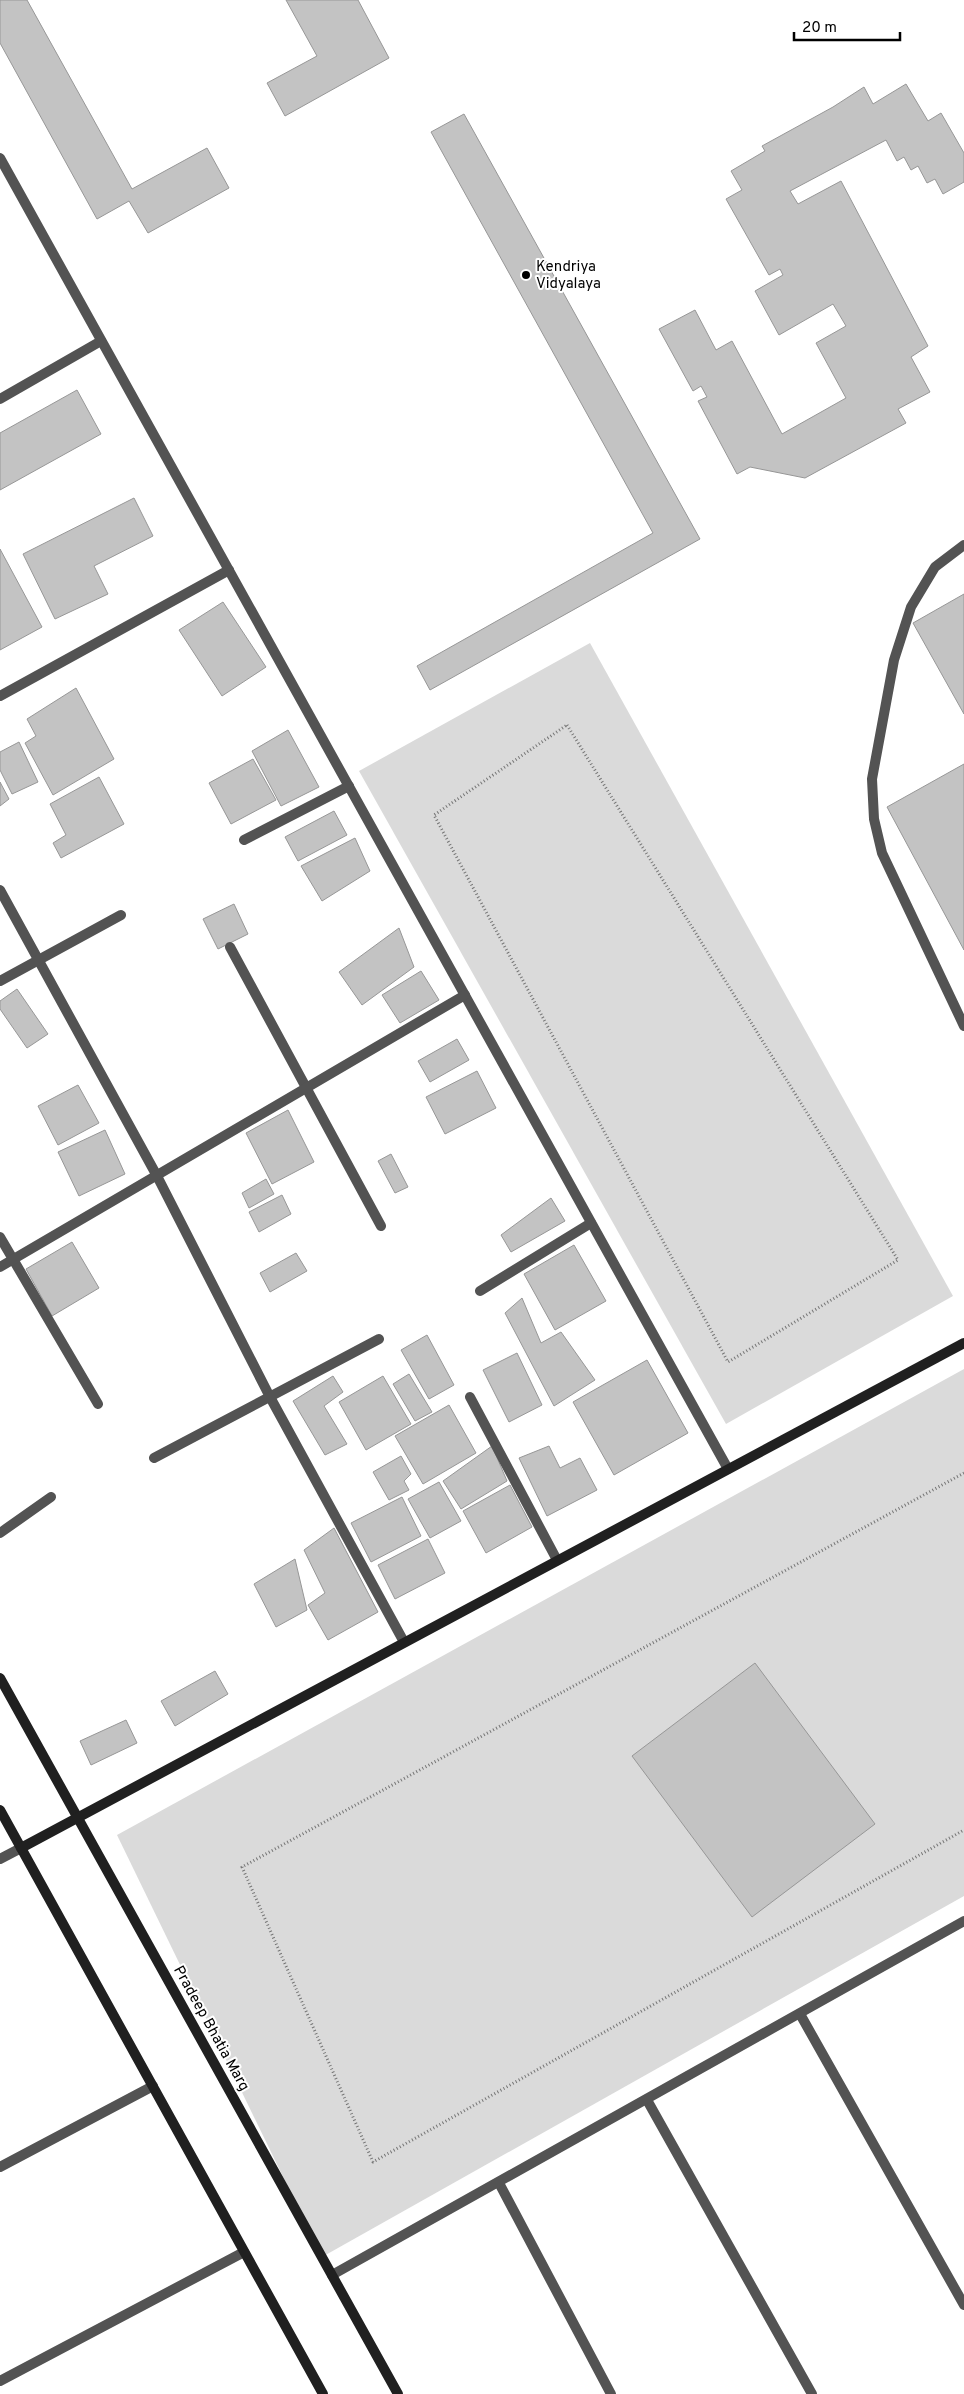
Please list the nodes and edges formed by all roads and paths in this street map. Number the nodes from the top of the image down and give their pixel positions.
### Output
1 (0, 158) edge
2 (101, 341) junction
3 (0, 398) edge
4 (964, 545) edge
5 (229, 570) junction
6 (0, 696) edge
7 (348, 786) junction
8 (244, 840) dead end
9 (0, 890) edge
10 (121, 915) dead end
11 (230, 947) dead end
12 (39, 960) junction
13 (0, 981) edge
14 (465, 995) junction
15 (964, 1026) edge
16 (307, 1087) junction
17 (157, 1176) junction
18 (591, 1223) junction
19 (381, 1226) dead end
20 (0, 1237) edge
21 (12, 1260) junction
22 (0, 1267) edge
23 (480, 1291) dead end
24 (379, 1339) dead end
25 (964, 1342) edge
26 (728, 1362) joint
27 (270, 1397) junction
28 (470, 1397) dead end
29 (98, 1404) dead end
30 (154, 1458) dead end
31 (728, 1469) junction
32 (964, 1473) edge
33 (51, 1497) dead end
34 (0, 1533) edge
35 (557, 1560) junction
36 (404, 1642) junction
37 (0, 1678) edge
38 (0, 1810) edge
39 (78, 1817) junction
40 (964, 1830) edge
41 (21, 1848) junction
42 (0, 1859) edge
43 (964, 1922) edge
44 (800, 2014) junction
45 (153, 2086) junction
46 (647, 2100) junction
47 (0, 2167) edge
48 (499, 2183) junction
49 (244, 2252) junction
50 (332, 2275) junction
51 (964, 2305) edge
52 (0, 2381) edge
53 (323, 2394) edge
54 (398, 2394) edge
55 (611, 2394) edge
56 (812, 2394) edge

1 - 2 street
2 - 3 street
2 - 5 street
4 - 15 street
5 - 6 street
5 - 7 street
7 - 8 street
7 - 14 street
9 - 12 street
10 - 12 street
11 - 16 street
12 - 13 street
12 - 17 street
14 - 16 street
14 - 18 street
16 - 17 street
16 - 19 street
17 - 21 street
17 - 27 street
18 - 23 street
18 - 31 street
20 - 21 street
21 - 22 street
21 - 29 street
24 - 27 street
25 - 31 street
26 - 26 path
27 - 30 street
27 - 36 street
28 - 35 street
31 - 35 street
32 - 40 path
33 - 34 street
35 - 36 street
36 - 39 street
37 - 39 street, Pradeep Bhatia Marg
38 - 41 street
39 - 41 street
39 - 50 street, Pradeep Bhatia Marg
41 - 42 street
41 - 45 street
43 - 44 street
44 - 46 street
44 - 51 street
45 - 47 street
45 - 49 street
46 - 48 street
46 - 56 street
48 - 50 street
48 - 55 street
49 - 52 street
49 - 53 street
50 - 54 street, Pradeep Bhatia Marg

